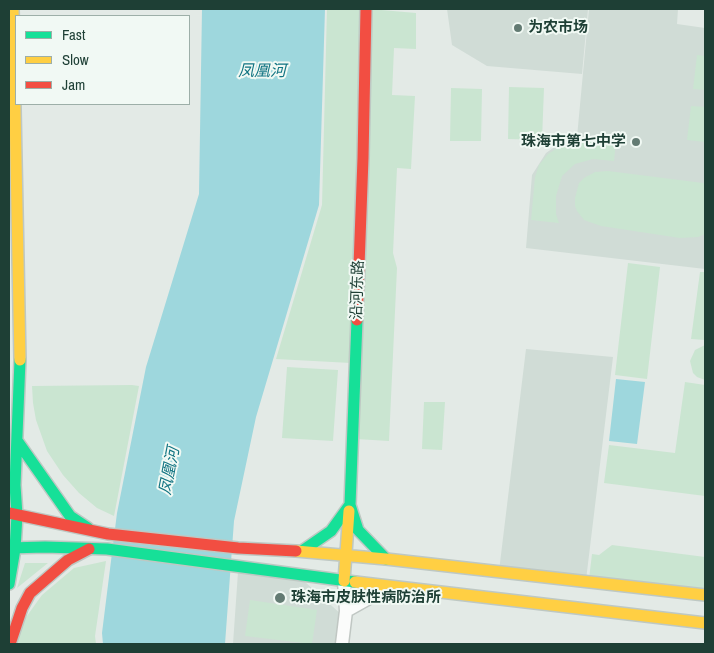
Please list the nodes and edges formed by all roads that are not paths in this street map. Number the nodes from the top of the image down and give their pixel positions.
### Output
1 (13, 9) edge
2 (366, 9) edge
3 (18, 442) junction
4 (350, 505) junction
5 (13, 514) edge
6 (90, 530) junction
7 (12, 548) edge
8 (89, 549) junction
9 (302, 552) junction
10 (346, 556) junction
11 (386, 559) junction
12 (344, 581) junction
13 (9, 584) edge
14 (389, 587) junction
15 (705, 595) edge
16 (346, 611) junction
17 (705, 623) edge
18 (10, 644) edge
19 (342, 644) edge

1 - 3 main road
2 - 4 main road, 沿河东路
3 - 5 main road
3 - 6 main road
4 - 9 main road
4 - 10 main road
4 - 11 main road, 沿河东路
5 - 6 main road
5 - 7 main road
6 - 9 main road
7 - 8 main road
7 - 13 main road
8 - 12 main road
8 - 18 main road
9 - 10 main road
10 - 11 main road
10 - 12 main road
11 - 15 main road
12 - 14 main road
12 - 16 street
14 - 16 street
14 - 17 main road
16 - 19 street

